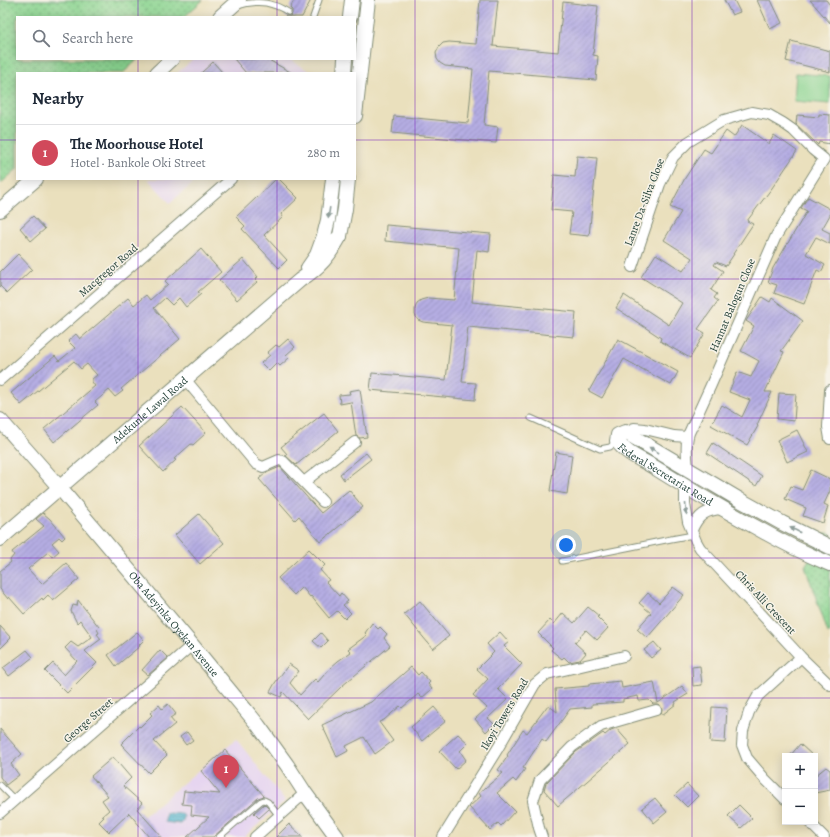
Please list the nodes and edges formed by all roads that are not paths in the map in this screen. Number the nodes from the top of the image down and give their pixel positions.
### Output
1 (239, 0) edge
2 (279, 0) edge
3 (319, 0) edge
4 (352, 0) edge
5 (368, 0) edge
6 (273, 5) junction
7 (288, 12) dead end
8 (224, 13) edge
9 (312, 16) edge
10 (350, 16) edge
11 (171, 60) edge
12 (345, 60) edge
13 (158, 72) edge
14 (344, 72) edge
15 (356, 107) edge
16 (827, 159) edge
17 (35, 180) edge
18 (230, 180) edge
19 (333, 180) edge
20 (348, 180) edge
21 (0, 210) edge
22 (324, 236) junction
23 (340, 236) junction
24 (632, 267) dead end
25 (300, 280) junction
26 (185, 379) junction
27 (0, 380) edge
28 (830, 390) edge
29 (531, 418) dead end
30 (0, 420) edge
31 (687, 436) junction
32 (621, 437) junction
33 (830, 438) edge
34 (355, 442) dead end
35 (688, 470) junction
36 (304, 482) junction
37 (59, 487) junction
38 (685, 487) junction
39 (323, 502) dead end
40 (722, 509) junction
41 (693, 533) junction
42 (0, 539) edge
43 (830, 547) edge
44 (562, 561) dead end
45 (830, 564) edge
46 (192, 645) junction
47 (624, 656) dead end
48 (801, 657) junction
49 (830, 685) edge
50 (656, 710) dead end
51 (0, 785) edge
52 (305, 793) junction
53 (782, 796) edge
54 (15, 800) junction
55 (0, 813) edge
56 (279, 816) junction
57 (812, 825) edge
58 (219, 837) edge
59 (255, 837) edge
60 (337, 837) edge
61 (443, 837) edge
62 (542, 837) edge
63 (824, 837) edge

1 - 8 main road
2 - 6 lane
3 - 9 lane
4 - 10 main road
5 - 15 main road
6 - 7 lane
6 - 8 lane
11 - 13 main road
12 - 14 main road
16 - 24 street, Lanre Da-Silva Close
16 - 31 street, Hannat Balogun Close
17 - 21 main road
18 - 27 street, Macgregor Road
19 -> 22 main road
20 - 23 main road
22 - 23 main road
22 - 25 main road
23 - 25 main road
25 - 26 main road, Adekunle Lawal Road
26 - 36 street
26 - 37 main road, Adekunle Lawal Road
28 - 33 street
29 - 32 lane
30 - 37 main road, Oba Adeyinka Oyekan Avenue
31 - 32 street
31 - 35 street, Hannat Balogun Close
35 -> 32 main road, Federal Secretariat Road
32 - 38 main road, Federal Secretariat Road
34 - 36 street
43 -> 35 main road, Federal Secretariat Road
36 - 39 street
37 - 42 main road, Adekunle Lawal Road
37 - 46 main road, Oba Adeyinka Oyekan Avenue
38 - 40 main road, Federal Secretariat Road
38 -> 41 street, Chris Alli Crescent
40 - 41 street
40 - 45 main road, Federal Secretariat Road
41 - 44 lane
41 - 48 street, Chris Alli Crescent
46 - 52 main road, Oba Adeyinka Oyekan Avenue
46 - 54 street, George Street
47 - 61 street, Ikoyi Towers Road
48 - 49 street, Chris Alli Crescent
48 - 53 street
50 - 62 street
51 - 54 lane
52 - 56 street
52 - 60 main road, Oba Adeyinka Oyekan Avenue
54 - 55 street, George Street
56 - 58 lane
56 - 59 street
57 - 63 street

